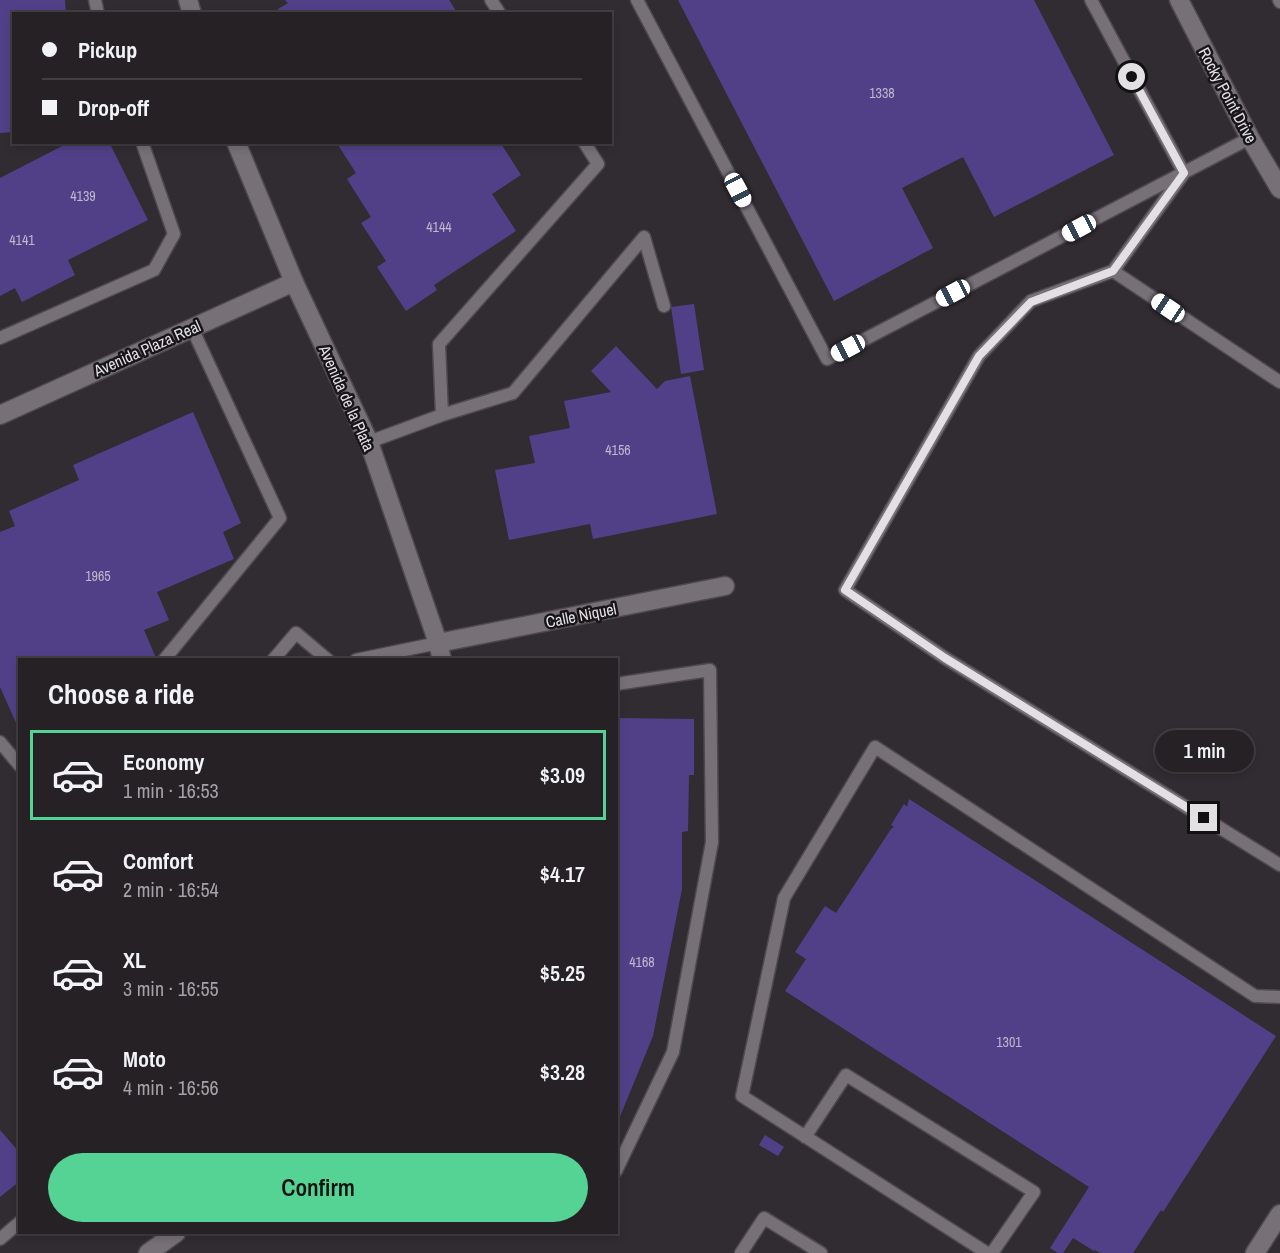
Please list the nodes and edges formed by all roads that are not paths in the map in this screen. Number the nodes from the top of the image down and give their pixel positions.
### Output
1 (637, 0) edge
2 (1091, 0) edge
3 (1179, 0) edge
4 (1250, 138) junction
5 (143, 144) edge
6 (237, 144) edge
7 (585, 144) edge
8 (1184, 173) junction
9 (1280, 189) edge
10 (1113, 271) junction
11 (294, 282) junction
12 (664, 306) dead end
13 (192, 328) junction
14 (0, 338) edge
15 (1280, 382) edge
16 (0, 415) edge
17 (442, 416) junction
18 (369, 442) junction
19 (725, 586) dead end
20 (440, 651) edge
21 (166, 658) edge
22 (275, 658) edge
23 (326, 658) edge
24 (375, 658) edge
25 (618, 684) edge
26 (0, 742) edge
27 (18, 764) edge
28 (1280, 865) edge
29 (1280, 997) edge
30 (805, 1137) junction
31 (618, 1167) edge
32 (1280, 1214) edge
33 (18, 1224) edge
34 (175, 1234) edge
35 (0, 1239) edge
36 (148, 1253) edge
37 (741, 1253) edge
38 (822, 1253) edge
39 (987, 1253) edge
40 (992, 1253) edge
41 (1255, 1253) edge

1 - 8 lane
2 - 8 lane
3 - 4 street, Rocky Point Drive
4 - 8 lane
4 - 9 street, Rocky Point Drive
5 - 14 lane
6 - 11 street, Avenida de la Plata
7 - 17 lane
8 - 10 lane
10 - 15 lane
10 - 28 lane
11 - 13 street, Avenida Plaza Real
11 - 18 street, Avenida de la Plata
12 - 17 lane
13 - 16 street, Avenida Plaza Real
13 - 21 lane
17 - 18 lane
18 - 20 street, Avenida de la Plata
19 - 20 street, Calle Niquel
20 - 24 lane
22 - 23 lane
25 - 31 lane
26 - 27 lane
29 - 30 lane
30 - 39 lane
30 - 40 lane
32 - 41 street
33 - 35 lane
34 - 36 street
37 - 38 lane

